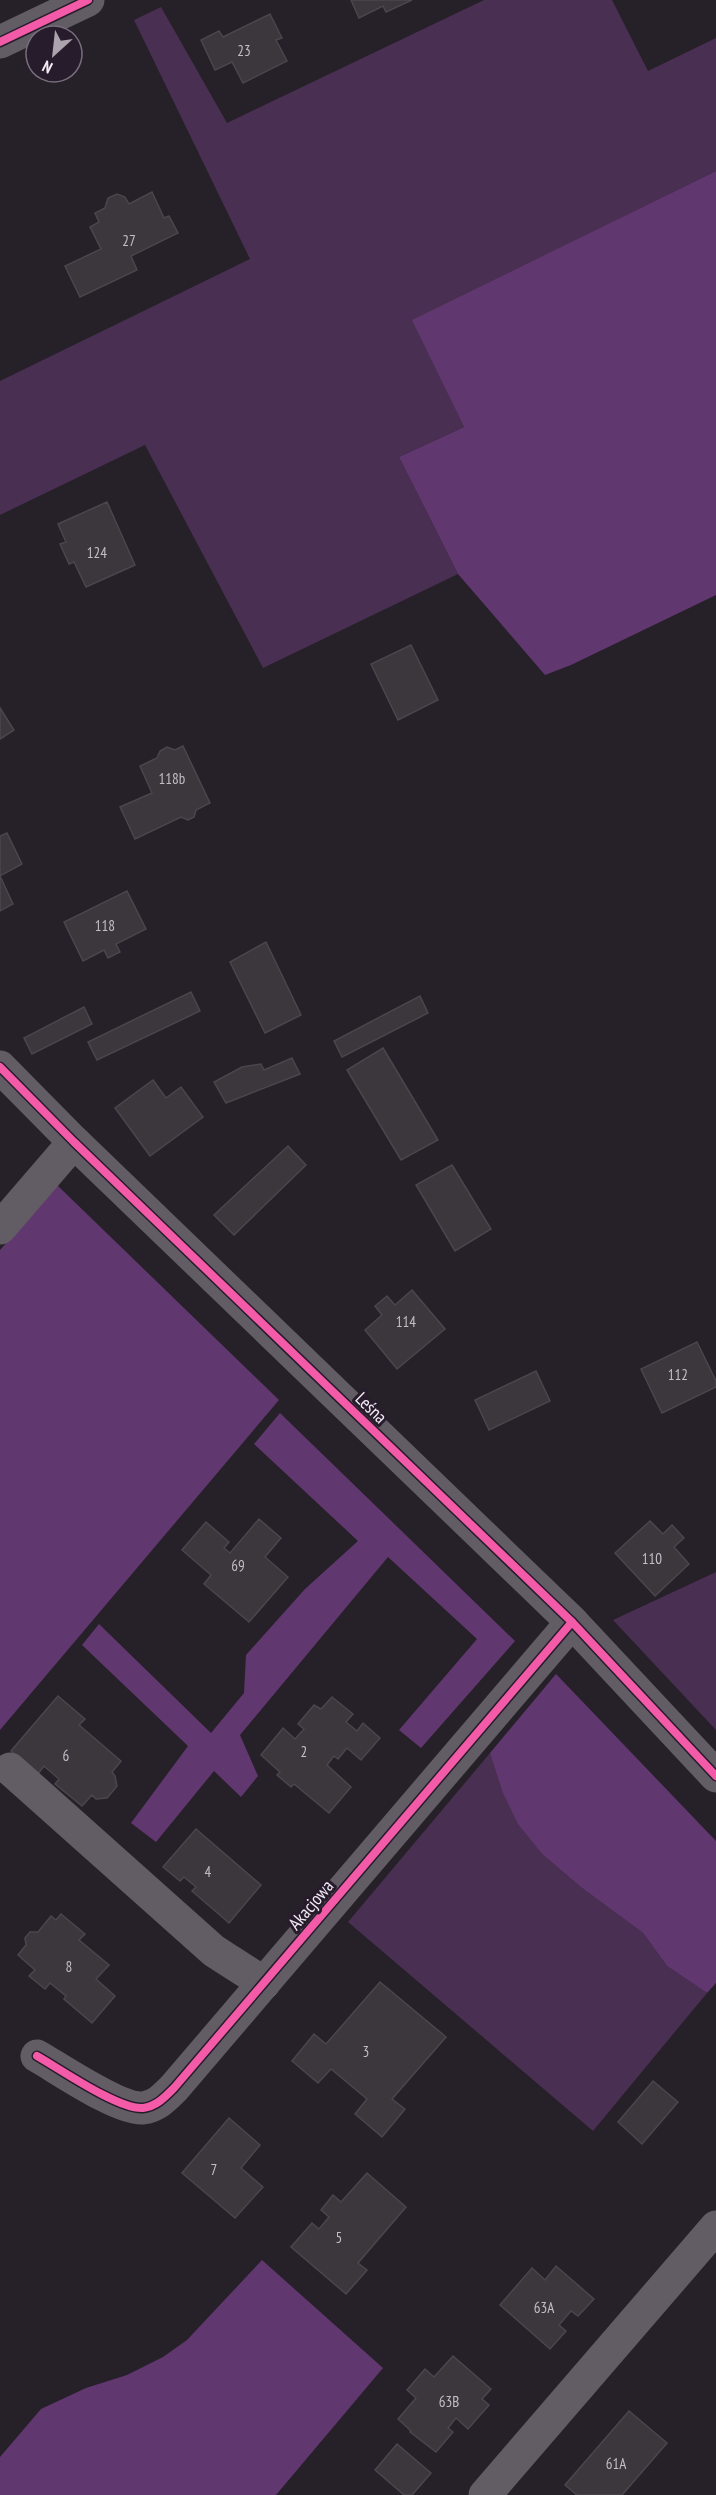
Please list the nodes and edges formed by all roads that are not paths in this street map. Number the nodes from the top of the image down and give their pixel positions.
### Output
1 (88, 0) edge
2 (0, 42) edge
3 (0, 1067) edge
4 (74, 1142) junction
5 (0, 1228) edge
6 (572, 1622) junction
7 (10, 1769) dead end
8 (716, 1776) edge
9 (264, 1983) junction
10 (37, 2056) dead end
11 (716, 2227) edge
12 (485, 2495) edge

1 - 2 street
3 - 4 street, Leśna
4 - 5 street
4 - 6 street, Leśna
6 - 8 street, Leśna
6 - 9 street, Akacjowa
7 - 9 street
9 - 10 street, Akacjowa
11 - 12 street

